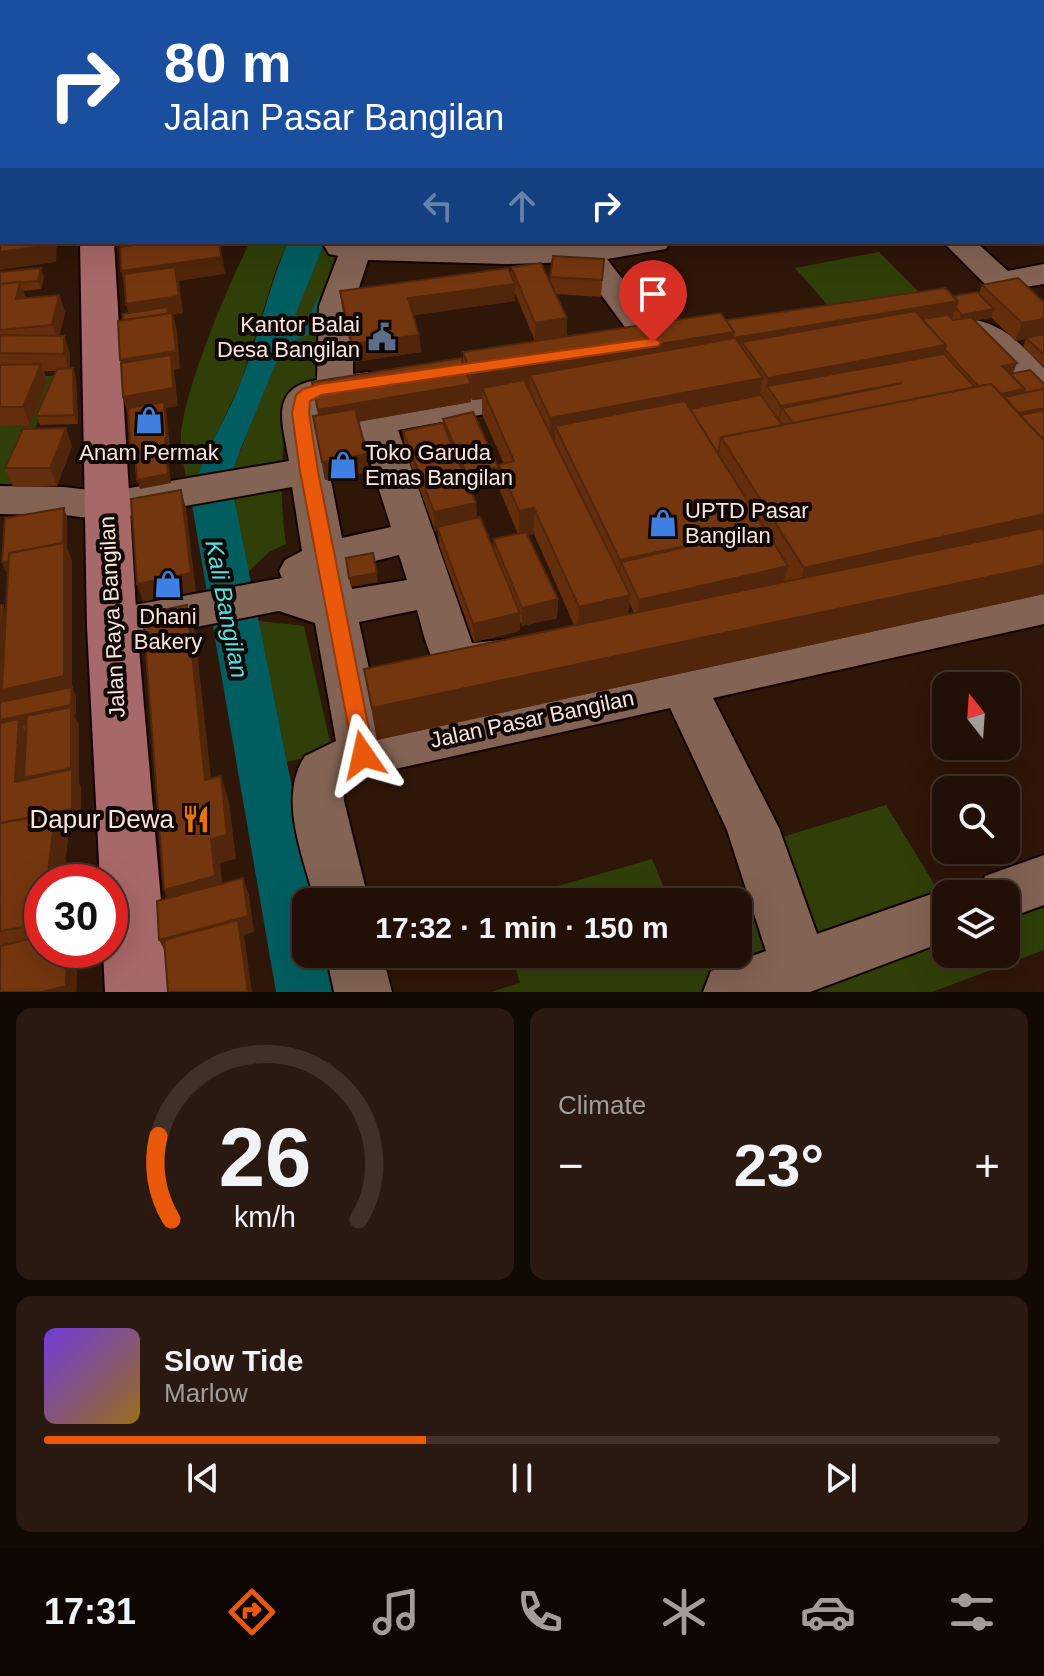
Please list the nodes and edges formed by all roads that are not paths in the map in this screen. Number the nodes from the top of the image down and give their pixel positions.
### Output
1 (97, 244) edge
2 (643, 244) edge
3 (960, 244) edge
4 (346, 246) edge
5 (587, 253) junction
6 (1006, 287) junction
7 (1043, 291) edge
8 (653, 342) edge
9 (395, 379) edge
10 (1038, 383) edge
11 (335, 387) junction
12 (566, 389) edge
13 (376, 421) junction
14 (306, 452) junction
15 (0, 500) edge
16 (106, 506) junction
17 (414, 536) junction
18 (324, 558) junction
19 (432, 591) junction
20 (274, 596) junction
21 (1044, 607) edge
22 (334, 608) junction
23 (112, 626) junction
24 (543, 652) edge
25 (683, 686) junction
26 (363, 755) junction
27 (1044, 880) edge
28 (339, 888) edge
29 (1020, 888) edge
30 (932, 920) edge
31 (800, 967) junction
32 (357, 968) edge
33 (137, 992) edge
34 (363, 992) edge
35 (732, 992) edge

1 - 16 main road, Jalan Raya Bangilan
2 - 5 street
3 - 6 street
4 - 5 street
4 - 11 street
5 - 8 street
6 - 7 street
6 - 10 street
9 - 11 street
11 - 14 street
12 - 13 street
13 - 14 street
13 - 17 street
14 - 16 street
14 - 18 street
15 - 16 street
16 - 23 main road, Jalan Raya Bangilan
17 - 18 street
17 - 19 street
18 - 20 street
18 - 22 street
19 - 22 street
19 - 24 street
20 - 22 street
20 - 23 street
21 - 25 street, Jalan Pasar Bangilan
22 - 26 street
23 - 33 main road, Jalan Raya Bangilan
25 - 26 street, Jalan Pasar Bangilan
25 - 31 street
26 - 28 street, Jalan Pasar Bangilan
27 - 29 street
30 - 31 street
31 - 35 street
32 - 34 street

